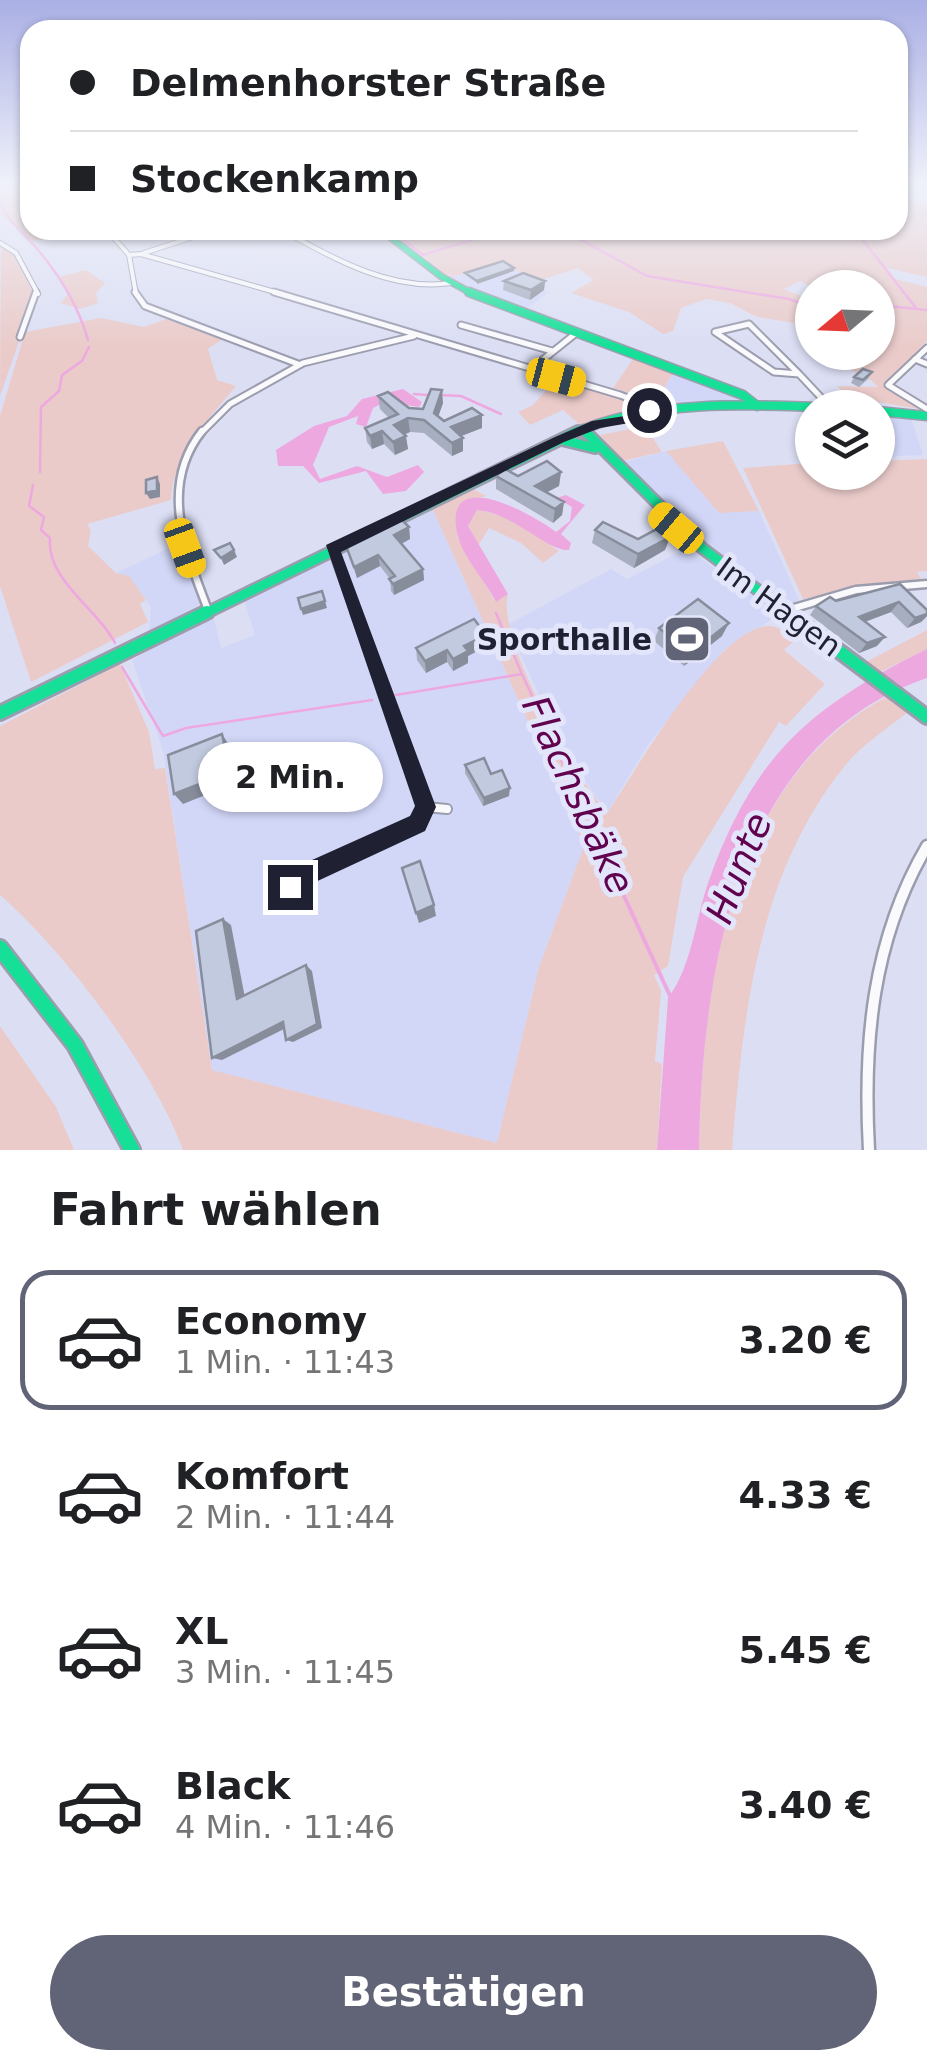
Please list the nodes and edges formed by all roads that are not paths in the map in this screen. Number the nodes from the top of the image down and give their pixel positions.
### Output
1 (115, 240) edge
2 (184, 240) edge
3 (305, 240) edge
4 (395, 240) edge
5 (0, 243) edge
6 (141, 254) junction
7 (129, 256) junction
8 (451, 283) junction
9 (462, 326) dead end
10 (575, 334) junction
11 (414, 336) junction
12 (20, 337) dead end
13 (927, 348) edge
14 (552, 352) junction
15 (914, 359) junction
16 (299, 364) junction
17 (927, 364) edge
18 (530, 370) junction
19 (800, 374) junction
20 (816, 390) edge
21 (757, 406) junction
22 (795, 406) edge
23 (895, 412) edge
24 (927, 413) edge
25 (654, 415) junction
26 (583, 429) junction
27 (560, 440) junction
28 (604, 454) junction
29 (332, 549) junction
30 (927, 584) edge
31 (208, 610) junction
32 (784, 611) junction
33 (0, 713) edge
34 (927, 716) edge
35 (426, 807) junction
36 (446, 809) dead end
37 (927, 846) edge
38 (286, 899) dead end
39 (0, 948) edge
40 (132, 1150) edge
41 (869, 1150) edge

1 - 7 street
2 - 6 street
3 - 8 street
4 - 8 main road
5 - 12 street
6 - 7 street
6 - 11 street
7 - 16 street
8 - 10 main road
9 - 14 street
10 - 14 street
10 - 21 main road
11 - 16 street
11 - 18 street
13 - 15 street
14 - 18 street
15 - 17 street
15 - 24 street
16 - 31 street
18 - 25 street
19 - 19 street
19 - 20 street
21 - 22 main road
21 - 25 main road
23 - 24 main road
25 - 26 main road
26 - 27 main road
26 - 28 main road, Im Hagen
27 - 28 main road, Im Hagen
27 - 29 main road
28 - 32 main road, Im Hagen
29 - 31 main road
29 - 35 street
30 - 32 street
31 - 33 main road
32 - 34 main road, Im Hagen
35 - 36 street
35 - 38 street
37 - 41 street
39 - 40 main road

